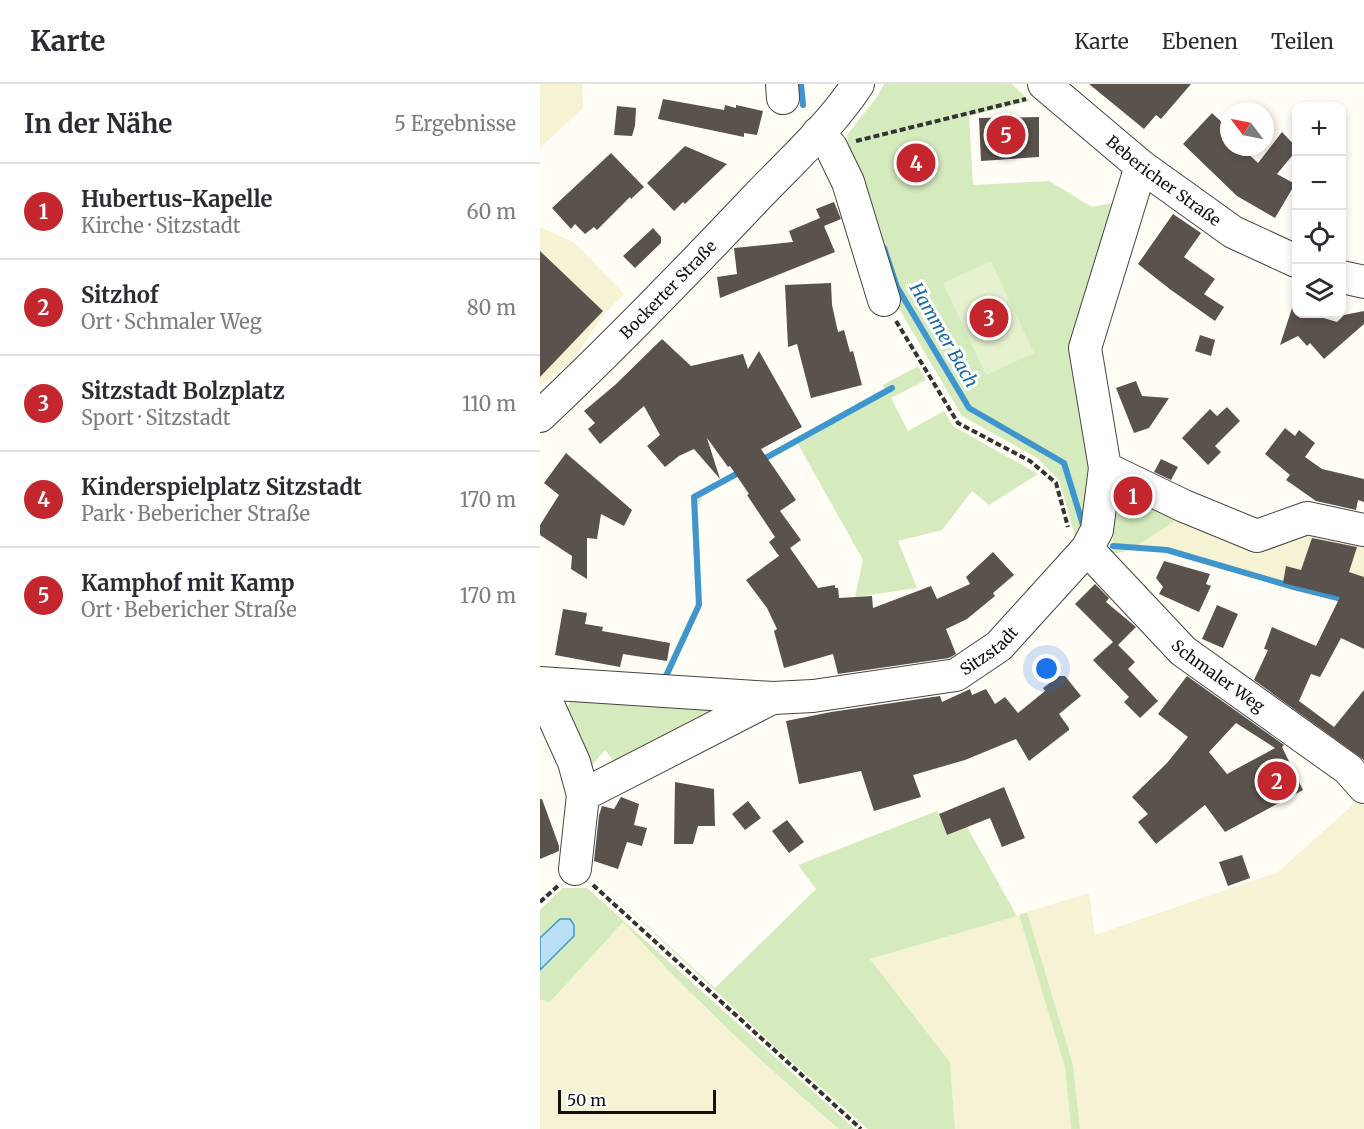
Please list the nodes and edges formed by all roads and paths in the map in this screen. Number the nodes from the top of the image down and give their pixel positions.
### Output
1 (858, 84) edge
2 (1049, 88) edge
3 (824, 140) junction
4 (1142, 166) junction
5 (1292, 259) edge
6 (1346, 277) edge
7 (1364, 282) edge
8 (884, 300) joint
9 (540, 416) edge
10 (1105, 468) junction
11 (1364, 530) edge
12 (1087, 549) junction
13 (540, 685) edge
14 (773, 698) junction
15 (1364, 788) edge
16 (583, 795) junction
17 (575, 869) joint
18 (861, 1129) edge

1 - 3 street
2 - 3 path
2 - 4 street, Bebericher Straße
3 - 8 street
3 - 9 street, Bockerter Straße
4 - 5 street, Bebericher Straße
4 - 10 street, Sitzstadt
6 - 7 street
8 - 12 path
10 - 11 street
10 - 12 street, Sitzstadt
12 - 14 street, Sitzstadt
12 - 15 street, Schmaler Weg
13 - 14 street, Sitzstadt
13 - 16 street, Sitzstadt
14 - 16 street, Sitzstadt
16 - 17 street, Sitzstadt
17 - 18 path

